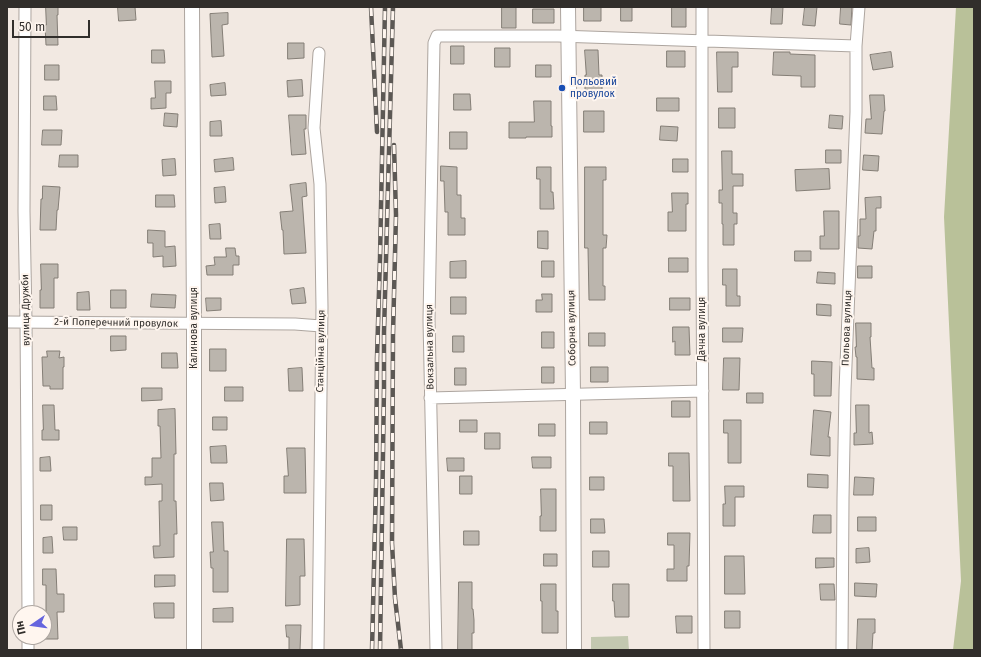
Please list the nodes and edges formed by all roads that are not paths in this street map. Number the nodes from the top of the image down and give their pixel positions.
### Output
1 (25, 7) edge
2 (192, 7) edge
3 (568, 7) edge
4 (702, 7) edge
5 (859, 7) edge
6 (568, 37) junction
7 (702, 41) junction
8 (856, 46) junction
9 (319, 53) dead end
10 (26, 321) junction
11 (7, 322) edge
12 (194, 324) junction
13 (321, 326) junction
14 (703, 391) junction
15 (573, 394) junction
16 (430, 398) junction
17 (28, 605) edge
18 (194, 650) edge
19 (318, 650) edge
20 (436, 650) edge
21 (574, 650) edge
22 (704, 650) edge
23 (842, 650) edge

1 - 10 street, вулиця Дружби
2 - 12 street, Калинова вулиця
3 - 6 street, Соборна вулиця
4 - 7 street, Дачна вулиця
5 - 8 street, Польова вулиця
6 - 7 street
6 - 15 street, Соборна вулиця
6 - 16 street, Вокзальна вулиця
7 - 8 street
7 - 14 street, Дачна вулиця
8 - 23 street, Польова вулиця
9 - 13 street, Станційна вулиця
10 - 11 street, 2-й Поперечний провулок
10 - 12 street, 2-й Поперечний провулок
10 - 17 street, вулиця Дружби
12 - 13 street, 2-й Поперечний провулок
12 - 18 street, Калинова вулиця
13 - 19 street, Станційна вулиця
14 - 15 street
14 - 22 street, Дачна вулиця
15 - 16 street
15 - 21 street, Соборна вулиця
16 - 20 street, Вокзальна вулиця

